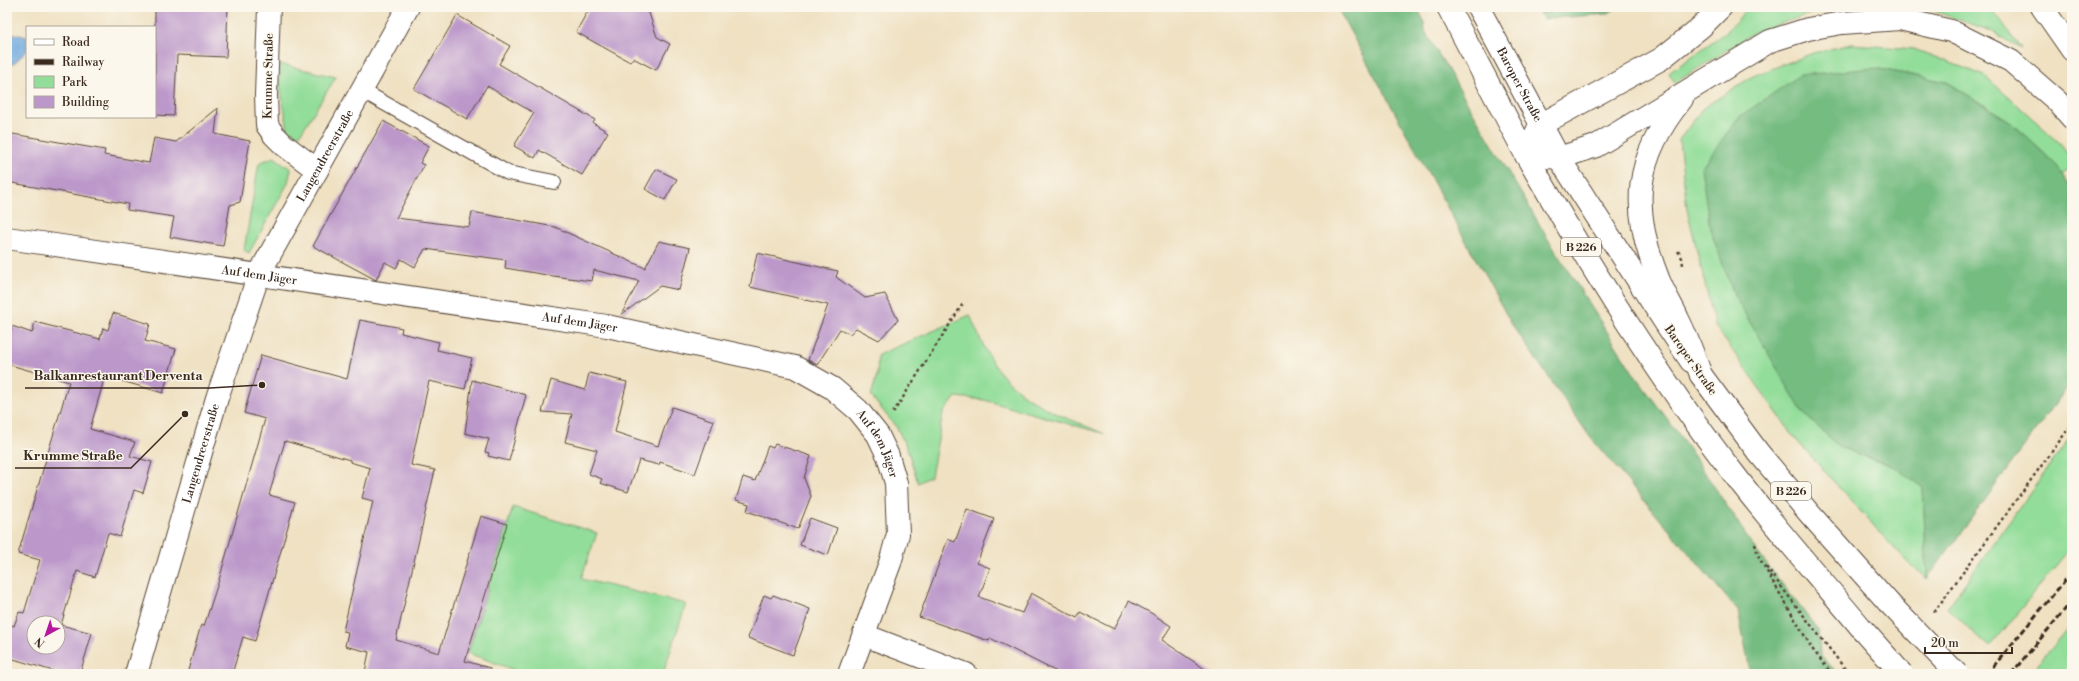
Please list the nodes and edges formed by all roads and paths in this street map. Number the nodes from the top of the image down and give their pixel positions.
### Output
1 (269, 7) edge
2 (408, 7) edge
3 (1448, 7) edge
4 (1478, 7) edge
5 (1721, 7) edge
6 (2042, 7) edge
7 (2072, 50) edge
8 (1692, 88) junction
9 (362, 90) junction
10 (2072, 118) edge
11 (1540, 125) junction
12 (1526, 155) junction
13 (1559, 158) junction
14 (317, 170) junction
15 (554, 182) dead end
16 (7, 238) edge
17 (259, 274) junction
18 (964, 302) dead end
19 (1701, 375) junction
20 (2072, 424) edge
21 (878, 436) junction
22 (1754, 543) dead end
23 (1759, 558) junction
24 (1946, 598) dead end
25 (864, 635) junction
26 (136, 674) edge
27 (849, 674) edge
28 (966, 674) edge
29 (1832, 674) edge
30 (1849, 674) edge
31 (1902, 674) edge
32 (1957, 674) edge

1 - 14 main road, Krumme Straße
2 - 9 main road, Langendreerstraße
3 - 12 main road
4 - 11 main road, Baroper Straße
5 - 11 main road
6 - 7 main road
8 - 10 main road
8 - 13 main road
8 - 19 main road
9 - 14 main road, Langendreerstraße
9 - 15 lane
11 - 12 main road
11 - 13 main road, Baroper Straße / B 226
12 - 13 main road
12 - 31 main road, B 226, bridge
13 - 19 main road, Baroper Straße / B 226
14 - 17 main road, Langendreerstraße
16 - 17 main road, Auf dem Jäger
17 - 21 main road, Auf dem Jäger
17 - 26 main road, Langendreerstraße
18 - 21 path
19 - 32 main road, Baroper Straße / B 226, bridge
20 - 24 path
21 - 25 main road, Auf dem Jäger
22 - 23 path
23 - 29 path
23 - 30 path
25 - 27 main road, Auf dem Jäger
25 - 28 main road

